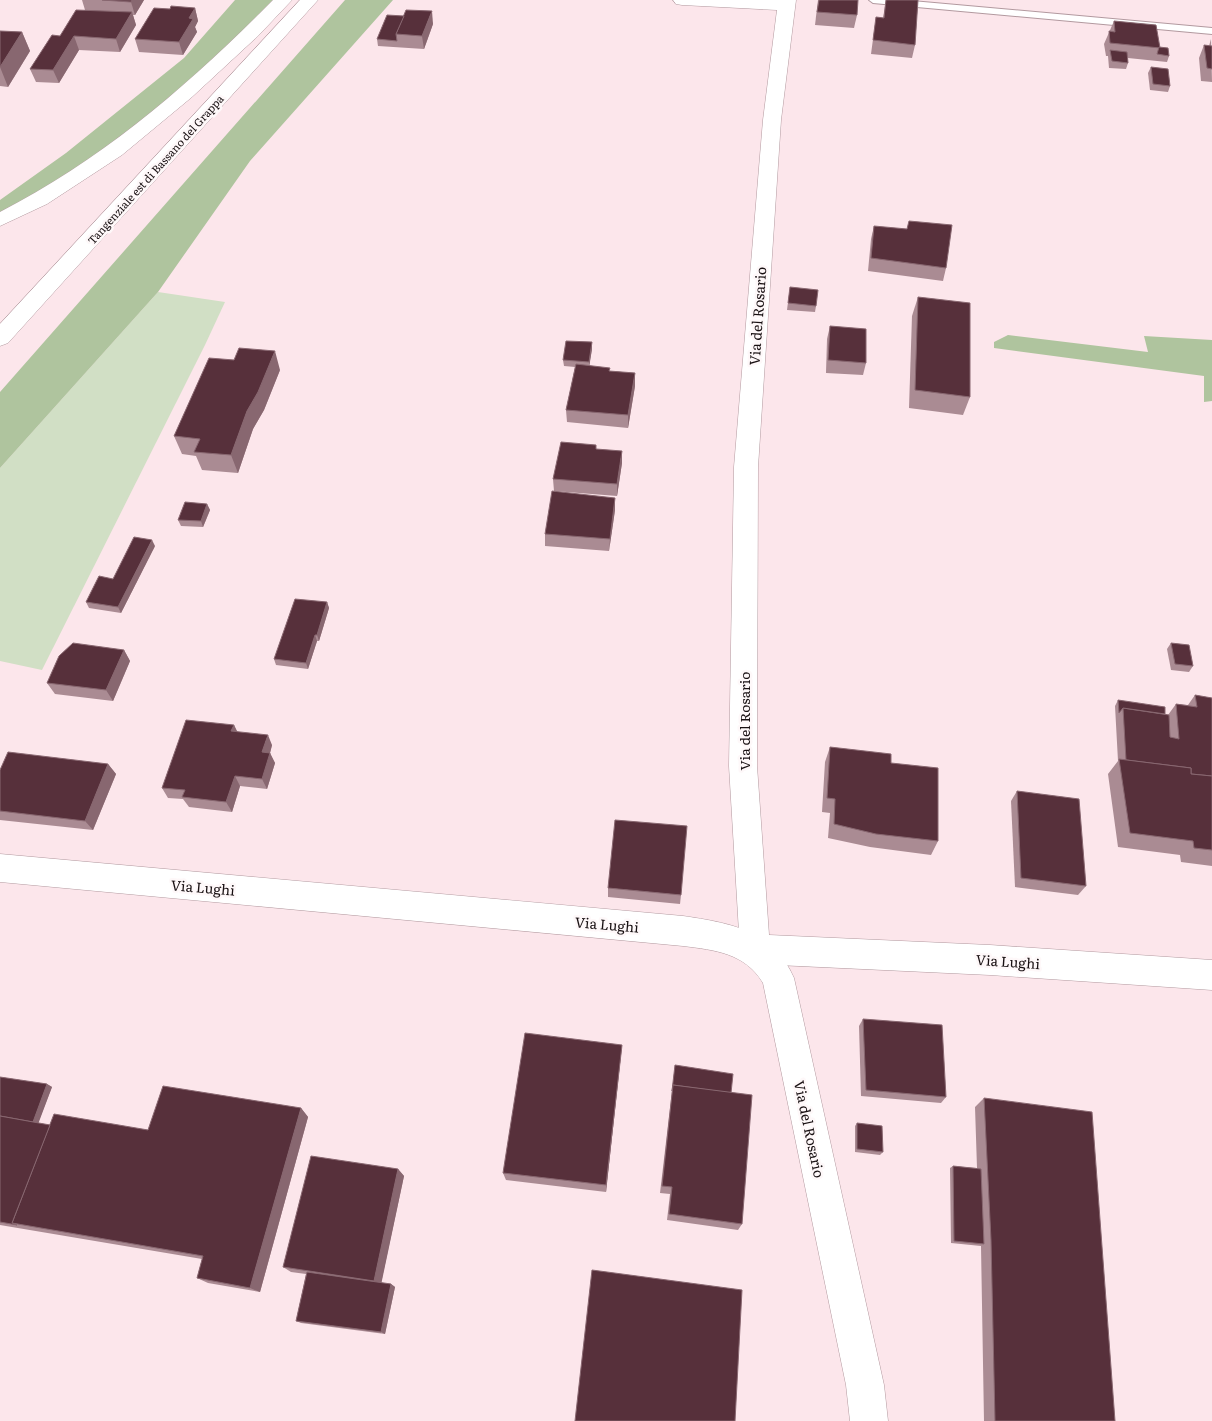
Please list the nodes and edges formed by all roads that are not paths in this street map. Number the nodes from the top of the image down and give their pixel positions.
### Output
1 (283, 0) edge
2 (309, 0) edge
3 (682, 0) edge
4 (873, 0) edge
5 (786, 2) edge
6 (1212, 31) edge
7 (0, 220) edge
8 (0, 338) edge
9 (0, 868) edge
10 (755, 949) junction
11 (1212, 975) edge
12 (870, 1421) edge

1 - 7 main road
2 - 8 main road, Tangenziale est di Bassano del Grappa
3 - 5 main road, Via del Rosario
4 - 6 lane
5 - 10 main road, Via del Rosario
9 - 10 main road, Via Lughi
10 - 11 main road, Via Lughi
10 - 12 main road, Via del Rosario

